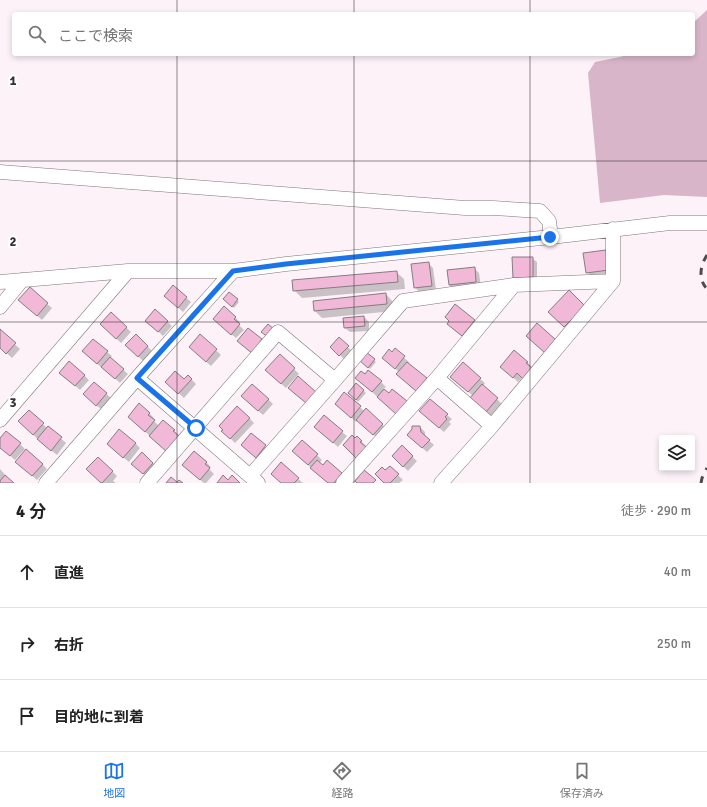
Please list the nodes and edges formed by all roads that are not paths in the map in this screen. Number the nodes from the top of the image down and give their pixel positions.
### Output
1 (0, 172) edge
2 (707, 223) edge
3 (613, 229) junction
4 (550, 237) junction
5 (128, 271) junction
6 (233, 271) junction
7 (22, 280) junction
8 (613, 281) junction
9 (0, 282) edge
10 (514, 285) junction
11 (0, 307) edge
12 (137, 378) junction
13 (437, 378) junction
14 (335, 380) junction
15 (0, 420) edge
16 (492, 426) junction
17 (196, 428) junction
18 (254, 480) edge
19 (46, 483) edge
20 (147, 483) edge
21 (343, 483) edge
22 (441, 483) edge

1 - 4 street
2 - 3 street
3 - 4 street
3 - 8 street
4 - 6 street
5 - 6 street
5 - 7 street
5 - 15 street
6 - 12 street
7 - 9 street
7 - 11 street
8 - 10 street
8 - 16 street
10 - 13 street
10 - 14 street
12 - 17 street
12 - 19 street
13 - 16 street
13 - 21 street
14 - 17 street
14 - 18 street
16 - 22 street
17 - 18 street
17 - 20 street

